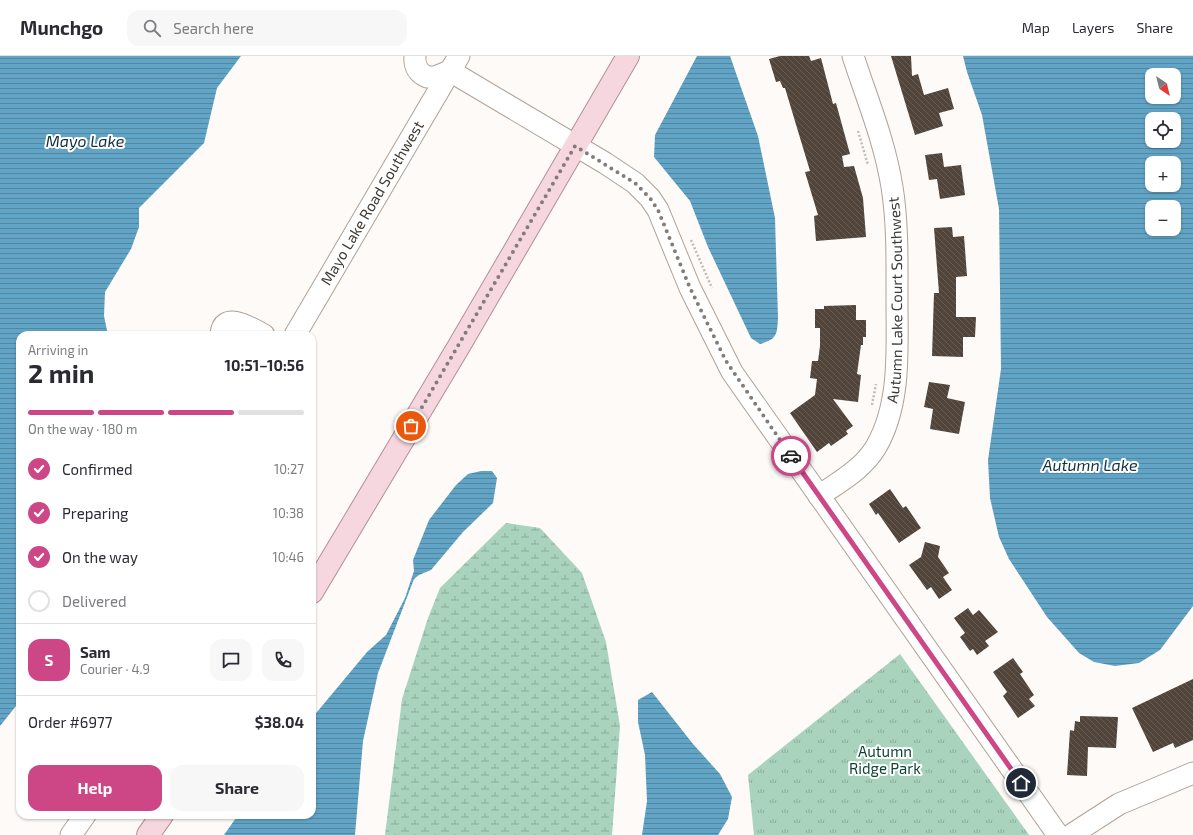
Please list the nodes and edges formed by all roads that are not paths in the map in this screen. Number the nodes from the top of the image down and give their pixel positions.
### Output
1 (415, 56) edge
2 (628, 56) edge
3 (853, 56) edge
4 (452, 61) edge
5 (575, 146) junction
6 (222, 331) edge
7 (256, 331) edge
8 (297, 331) edge
9 (819, 496) junction
10 (316, 585) edge
11 (1193, 773) edge
12 (82, 819) edge
13 (159, 819) edge
14 (71, 835) edge
15 (148, 835) edge
16 (1058, 835) edge
17 (1071, 835) edge

1 - 4 street
2 - 5 main road
3 - 9 street, Autumn Lake Court Southwest
4 - 5 street
4 - 8 street, Mayo Lake Road Southwest
5 - 9 street
5 - 10 main road
6 - 7 street
9 - 16 street
11 - 17 street
12 - 14 street
13 - 15 main road

